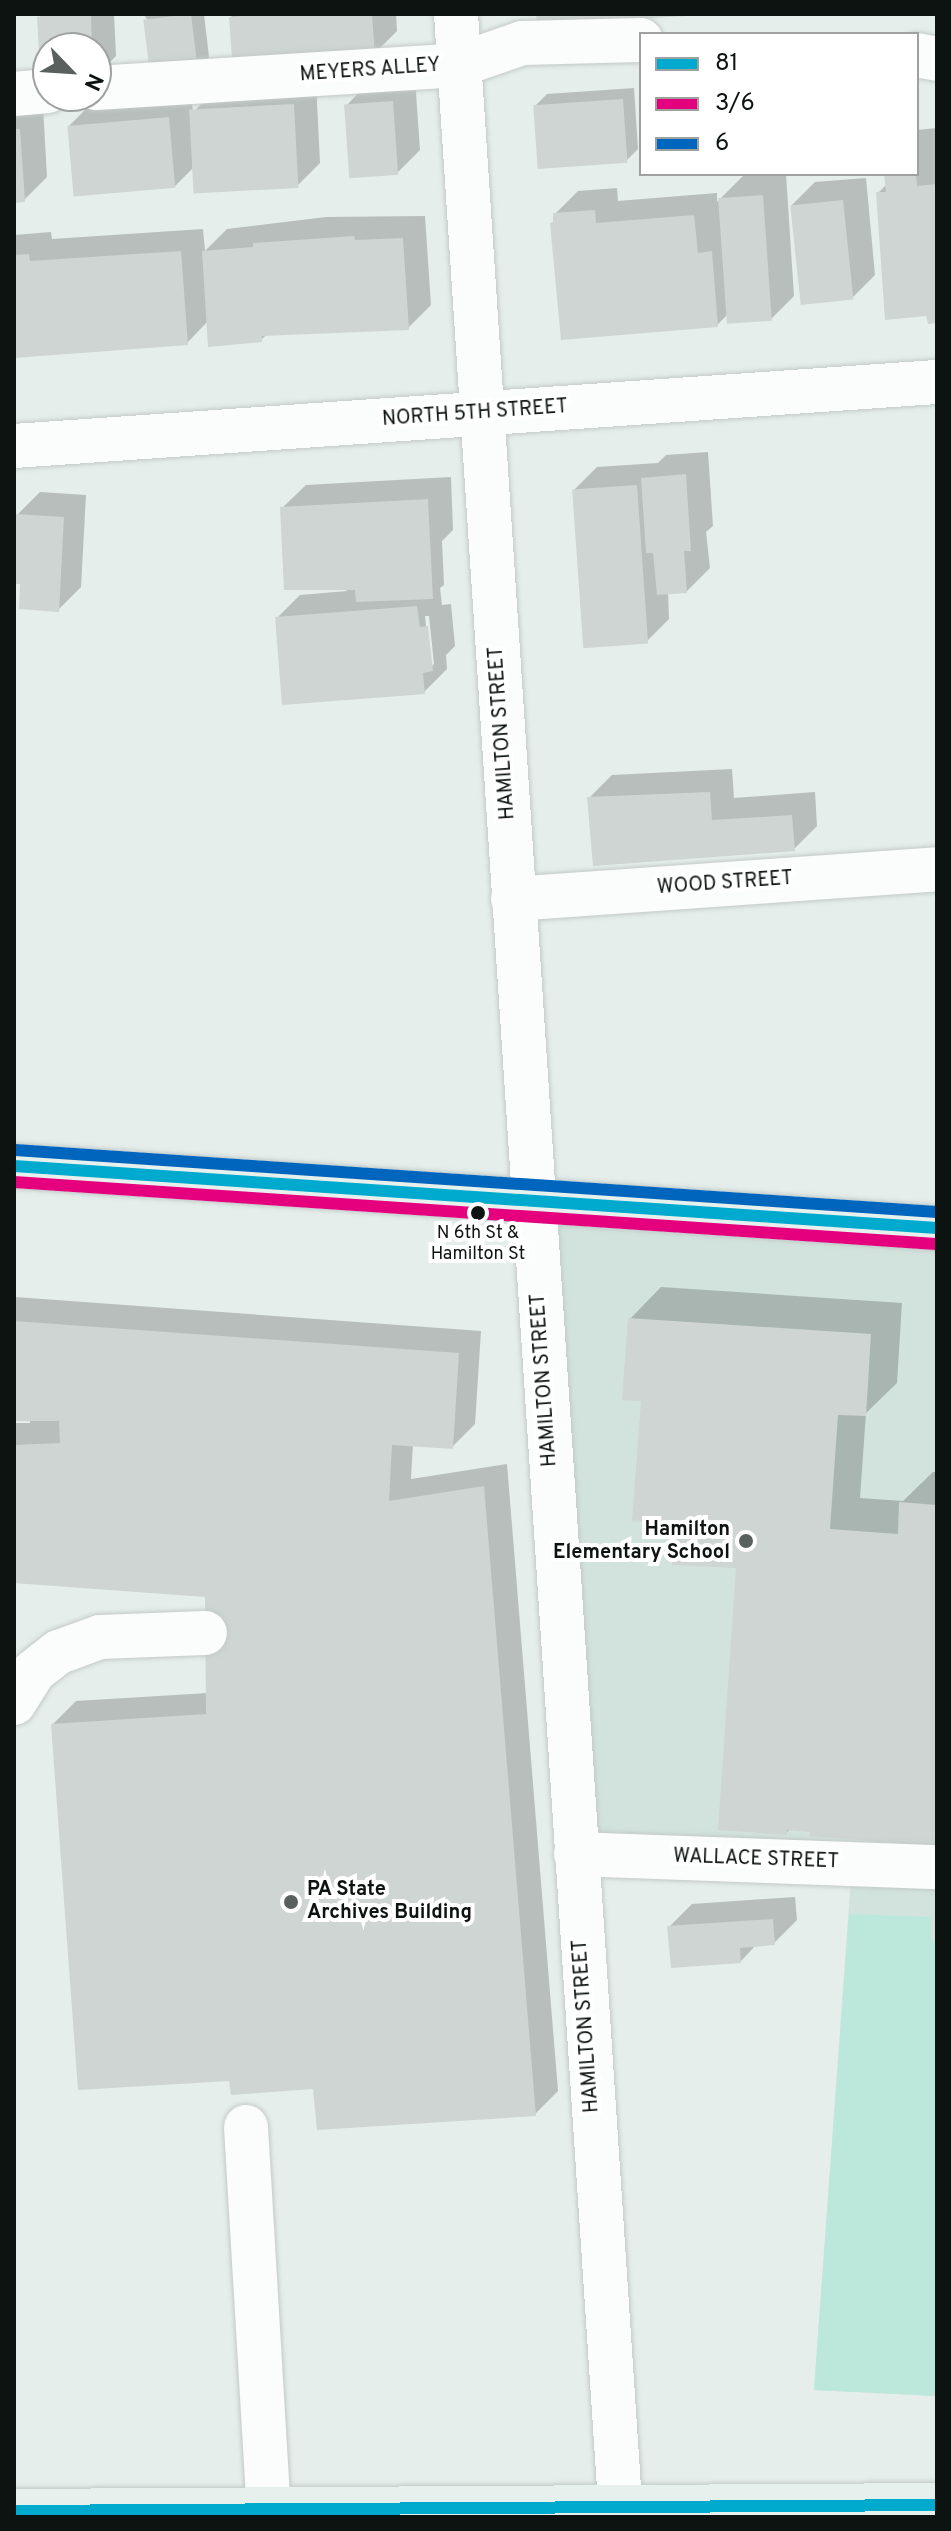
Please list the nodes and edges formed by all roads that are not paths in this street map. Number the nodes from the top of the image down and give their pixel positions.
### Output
1 (456, 14) edge
2 (639, 40) edge
3 (459, 65) junction
4 (112, 87) edge
5 (937, 382) edge
6 (482, 414) junction
7 (14, 446) edge
8 (937, 869) edge
9 (513, 899) junction
10 (14, 1166) edge
11 (533, 1201) junction
12 (937, 1228) edge
13 (205, 1633) dead end
14 (14, 1703) edge
15 (576, 1854) junction
16 (937, 1867) edge
17 (246, 2127) dead end
18 (937, 2505) edge
19 (620, 2506) junction
20 (269, 2509) junction
21 (14, 2511) edge

1 - 3 street, HAMILTON STREET
2 - 3 street, MEYERS ALLEY
3 - 4 street, MEYERS ALLEY
3 - 6 street, HAMILTON STREET
5 - 6 street, NORTH 5TH STREET
6 - 7 street, NORTH 5TH STREET
6 - 9 street, HAMILTON STREET
8 - 9 street, WOOD STREET
9 - 11 street, HAMILTON STREET
10 - 11 main road
11 - 12 main road
11 - 15 street, HAMILTON STREET
13 - 14 street
15 - 16 street, WALLACE STREET
15 - 19 street, HAMILTON STREET
17 - 20 street
18 - 19 main road
19 - 20 main road
20 - 21 main road

